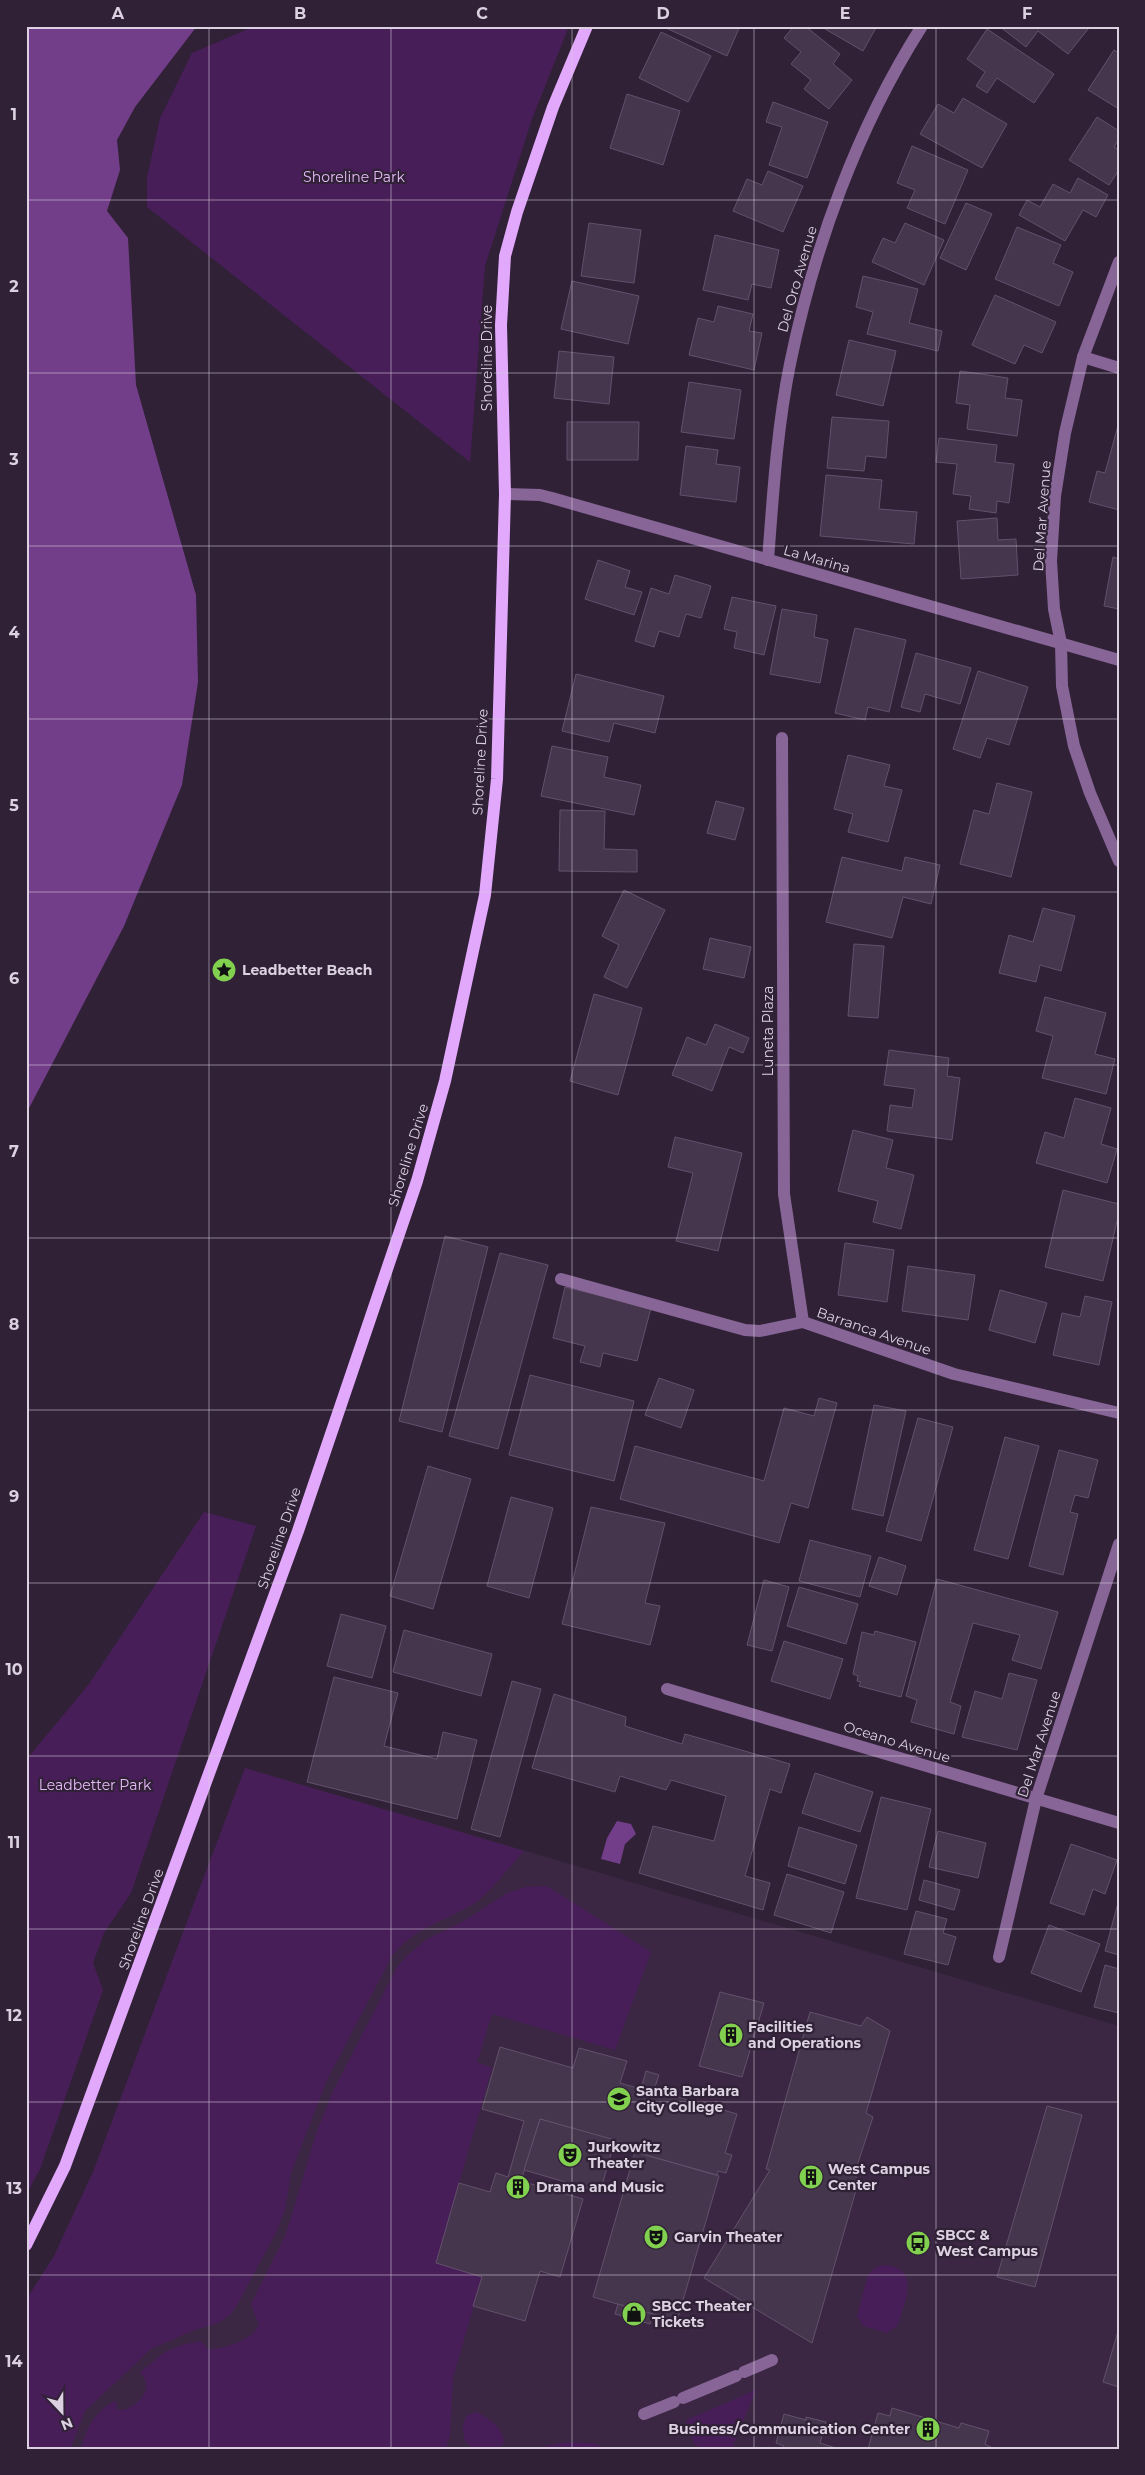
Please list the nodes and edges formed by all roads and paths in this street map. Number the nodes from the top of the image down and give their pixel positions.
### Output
1 (586, 26) edge
2 (922, 26) edge
3 (1119, 262) edge
4 (1083, 357) junction
5 (1119, 368) edge
6 (505, 494) junction
7 (768, 560) junction
8 (1061, 643) junction
9 (1119, 660) edge
10 (782, 738) dead end
11 (1119, 861) edge
12 (561, 1279) dead end
13 (802, 1322) junction
14 (1119, 1412) edge
15 (1119, 1544) edge
16 (667, 1689) dead end
17 (1036, 1799) junction
18 (1119, 1823) edge
19 (999, 1957) dead end
20 (26, 2244) edge
21 (772, 2360) dead end
22 (644, 2414) dead end

1 - 6 main road, Shoreline Drive
2 - 7 street, Del Oro Avenue
3 - 4 street, Del Mar Avenue
4 - 5 street
4 - 8 street, Del Mar Avenue
6 - 7 street, La Marina
6 - 20 main road, Shoreline Drive
7 - 8 street, La Marina
8 - 9 street, La Marina
8 - 11 street, Del Mar Avenue
10 - 13 street, Luneta Plaza
12 - 13 street, Barranca Avenue
13 - 14 street, Barranca Avenue
15 - 17 street, Del Mar Avenue
16 - 17 street, Oceano Avenue
17 - 18 street, Oceano Avenue
17 - 19 street, Del Mar Avenue
21 - 22 street

